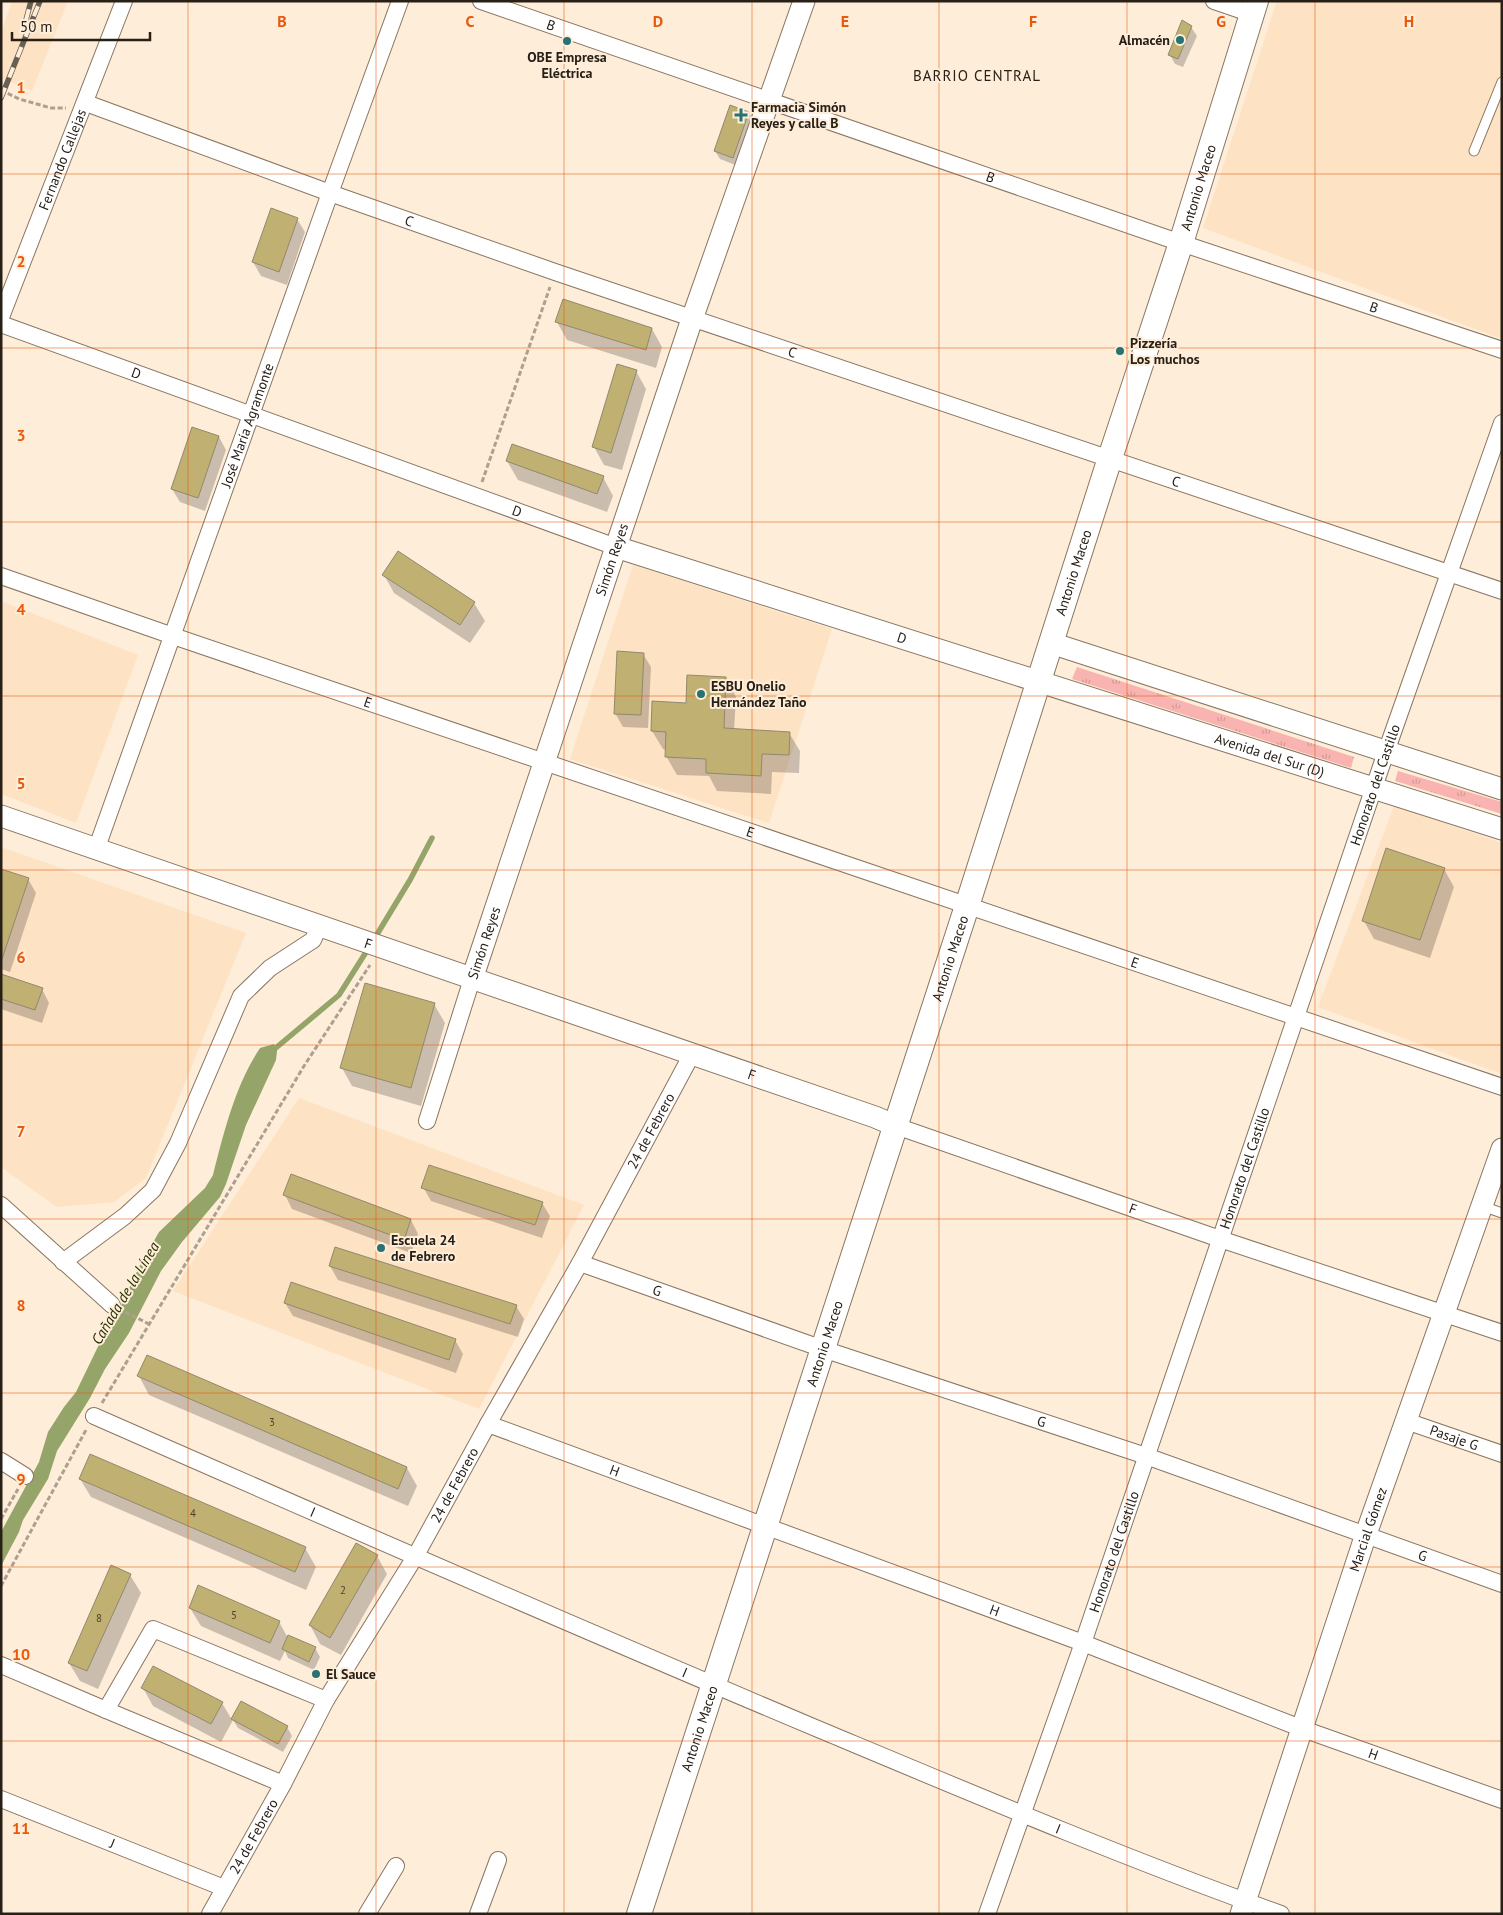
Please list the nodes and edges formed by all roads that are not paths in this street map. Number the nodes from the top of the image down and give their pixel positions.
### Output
1 (124, 1) edge
2 (400, 1) edge
3 (481, 1) edge
4 (804, 1) edge
5 (1214, 1) edge
6 (1254, 7) edge
7 (1502, 82) edge
8 (770, 100) junction
9 (86, 103) junction
10 (1474, 151) dead end
11 (330, 193) junction
12 (1181, 243) junction
13 (1, 317) edge
14 (692, 319) junction
15 (1, 324) edge
16 (1502, 350) edge
17 (252, 416) junction
18 (1502, 423) edge
19 (1110, 458) junction
20 (616, 546) junction
21 (1450, 573) junction
22 (1, 576) edge
23 (1502, 591) edge
24 (172, 636) junction
25 (1051, 643) junction
26 (1039, 681) junction
27 (1386, 752) junction
28 (546, 763) junction
29 (1375, 788) junction
30 (1502, 789) edge
31 (1, 816) edge
32 (1502, 829) edge
33 (96, 850) junction
34 (967, 906) junction
35 (327, 929) junction
36 (472, 979) junction
37 (1296, 1018) junction
38 (692, 1054) junction
39 (1502, 1087) edge
40 (427, 1120) dead end
41 (896, 1126) junction
42 (1502, 1149) edge
43 (1, 1205) edge
44 (1482, 1206) junction
45 (1502, 1213) edge
46 (1220, 1239) junction
47 (63, 1262) junction
48 (580, 1262) junction
49 (112, 1305) road end
50 (1443, 1313) junction
51 (1502, 1333) edge
52 (823, 1349) junction
53 (94, 1416) road end
54 (1406, 1421) junction
55 (488, 1424) junction
56 (1502, 1454) edge
57 (1146, 1456) junction
58 (1, 1461) edge
59 (26, 1476) road end
60 (765, 1525) junction
61 (1366, 1534) junction
62 (415, 1557) junction
63 (1502, 1584) edge
64 (1083, 1643) junction
65 (1, 1665) edge
66 (713, 1685) junction
67 (326, 1700) junction
68 (106, 1710) junction
69 (1303, 1729) junction
70 (284, 1784) junction
71 (1, 1798) edge
72 (1502, 1800) edge
73 (1022, 1815) junction
74 (498, 1860) dead end
75 (396, 1866) dead end
76 (224, 1888) junction
77 (1243, 1907) edge
78 (210, 1914) edge
79 (368, 1914) edge
80 (478, 1914) edge
81 (639, 1914) edge
82 (987, 1914) edge
83 (1280, 1914) edge

1 - 9 street, Fernando Callejas
2 - 11 street, José María Agramonte
3 - 8 street, B
4 - 8 street, Simón Reyes
5 - 6 street
6 - 12 main road, Antonio Maceo
7 - 10 lane
8 - 12 street, B
8 - 14 street, Simón Reyes
9 - 11 street, C
9 - 13 street, Fernando Callejas
11 - 14 street, C
11 - 17 street, José María Agramonte
12 - 16 street, B
12 - 19 main road, Antonio Maceo
14 - 19 street, C
14 - 20 street, Simón Reyes
15 - 17 street, D
17 - 20 street, D
17 - 24 street, José María Agramonte
18 - 21 street, Honorato del Castillo
19 - 21 street, C
19 - 25 main road, Antonio Maceo
20 - 26 street, D
20 - 28 street, Simón Reyes
21 - 23 street, C
21 - 27 street, Honorato del Castillo
22 - 24 street, E
24 - 28 street, E
24 - 33 street, José María Agramonte
25 - 26 main road, Antonio Maceo
25 - 27 street
26 - 29 street, Avenida del Sur (D)
26 - 34 main road, Antonio Maceo
27 - 29 street, Honorato del Castillo
27 - 30 street
28 - 34 street, E
28 - 36 street, Simón Reyes
29 - 32 street, Avenida del Sur (D)
29 - 37 street, Honorato del Castillo
31 - 33 street, F
33 - 35 street, F
34 - 37 street, E
34 - 41 main road, Antonio Maceo
35 - 36 street, F
35 - 47 street
36 - 38 street, F
36 - 40 street, Simón Reyes
37 - 39 street, E
37 - 46 street, Honorato del Castillo
38 - 41 street, F
38 - 48 street, 24 de Febrero
41 - 46 street, F
41 - 52 main road, Antonio Maceo
42 - 44 street, Marcial Gómez
43 - 47 street
44 - 45 lane
44 - 50 street, Marcial Gómez
46 - 50 street, F
46 - 57 street, Honorato del Castillo
47 - 49 street
48 - 52 street, G
48 - 55 street, 24 de Febrero
50 - 51 street, F
50 - 54 street, Marcial Gómez
52 - 57 street, G
52 - 60 main road, Antonio Maceo
53 - 62 street, I
54 - 56 street, Pasaje G
54 - 61 street, Marcial Gómez
55 - 60 street, H
55 - 62 street, 24 de Febrero
57 - 61 street, G
57 - 64 street, Honorato del Castillo
58 - 59 street
60 - 64 street, H
60 - 66 main road, Antonio Maceo
61 - 63 street, G
61 - 69 street, Marcial Gómez
62 - 66 street, I
62 - 67 street, 24 de Febrero
64 - 69 street, H
64 - 73 street, Honorato del Castillo
65 - 68 street
66 - 73 street, I
66 - 81 main road, Antonio Maceo
67 - 68 street
67 - 70 street, 24 de Febrero
68 - 70 street
69 - 72 street, H
69 - 77 street, Marcial Gómez
70 - 76 street, 24 de Febrero
71 - 76 street, J
73 - 77 street, I
73 - 82 street, Honorato del Castillo
74 - 80 street
75 - 79 street
76 - 78 street, 24 de Febrero
77 - 83 street, I

